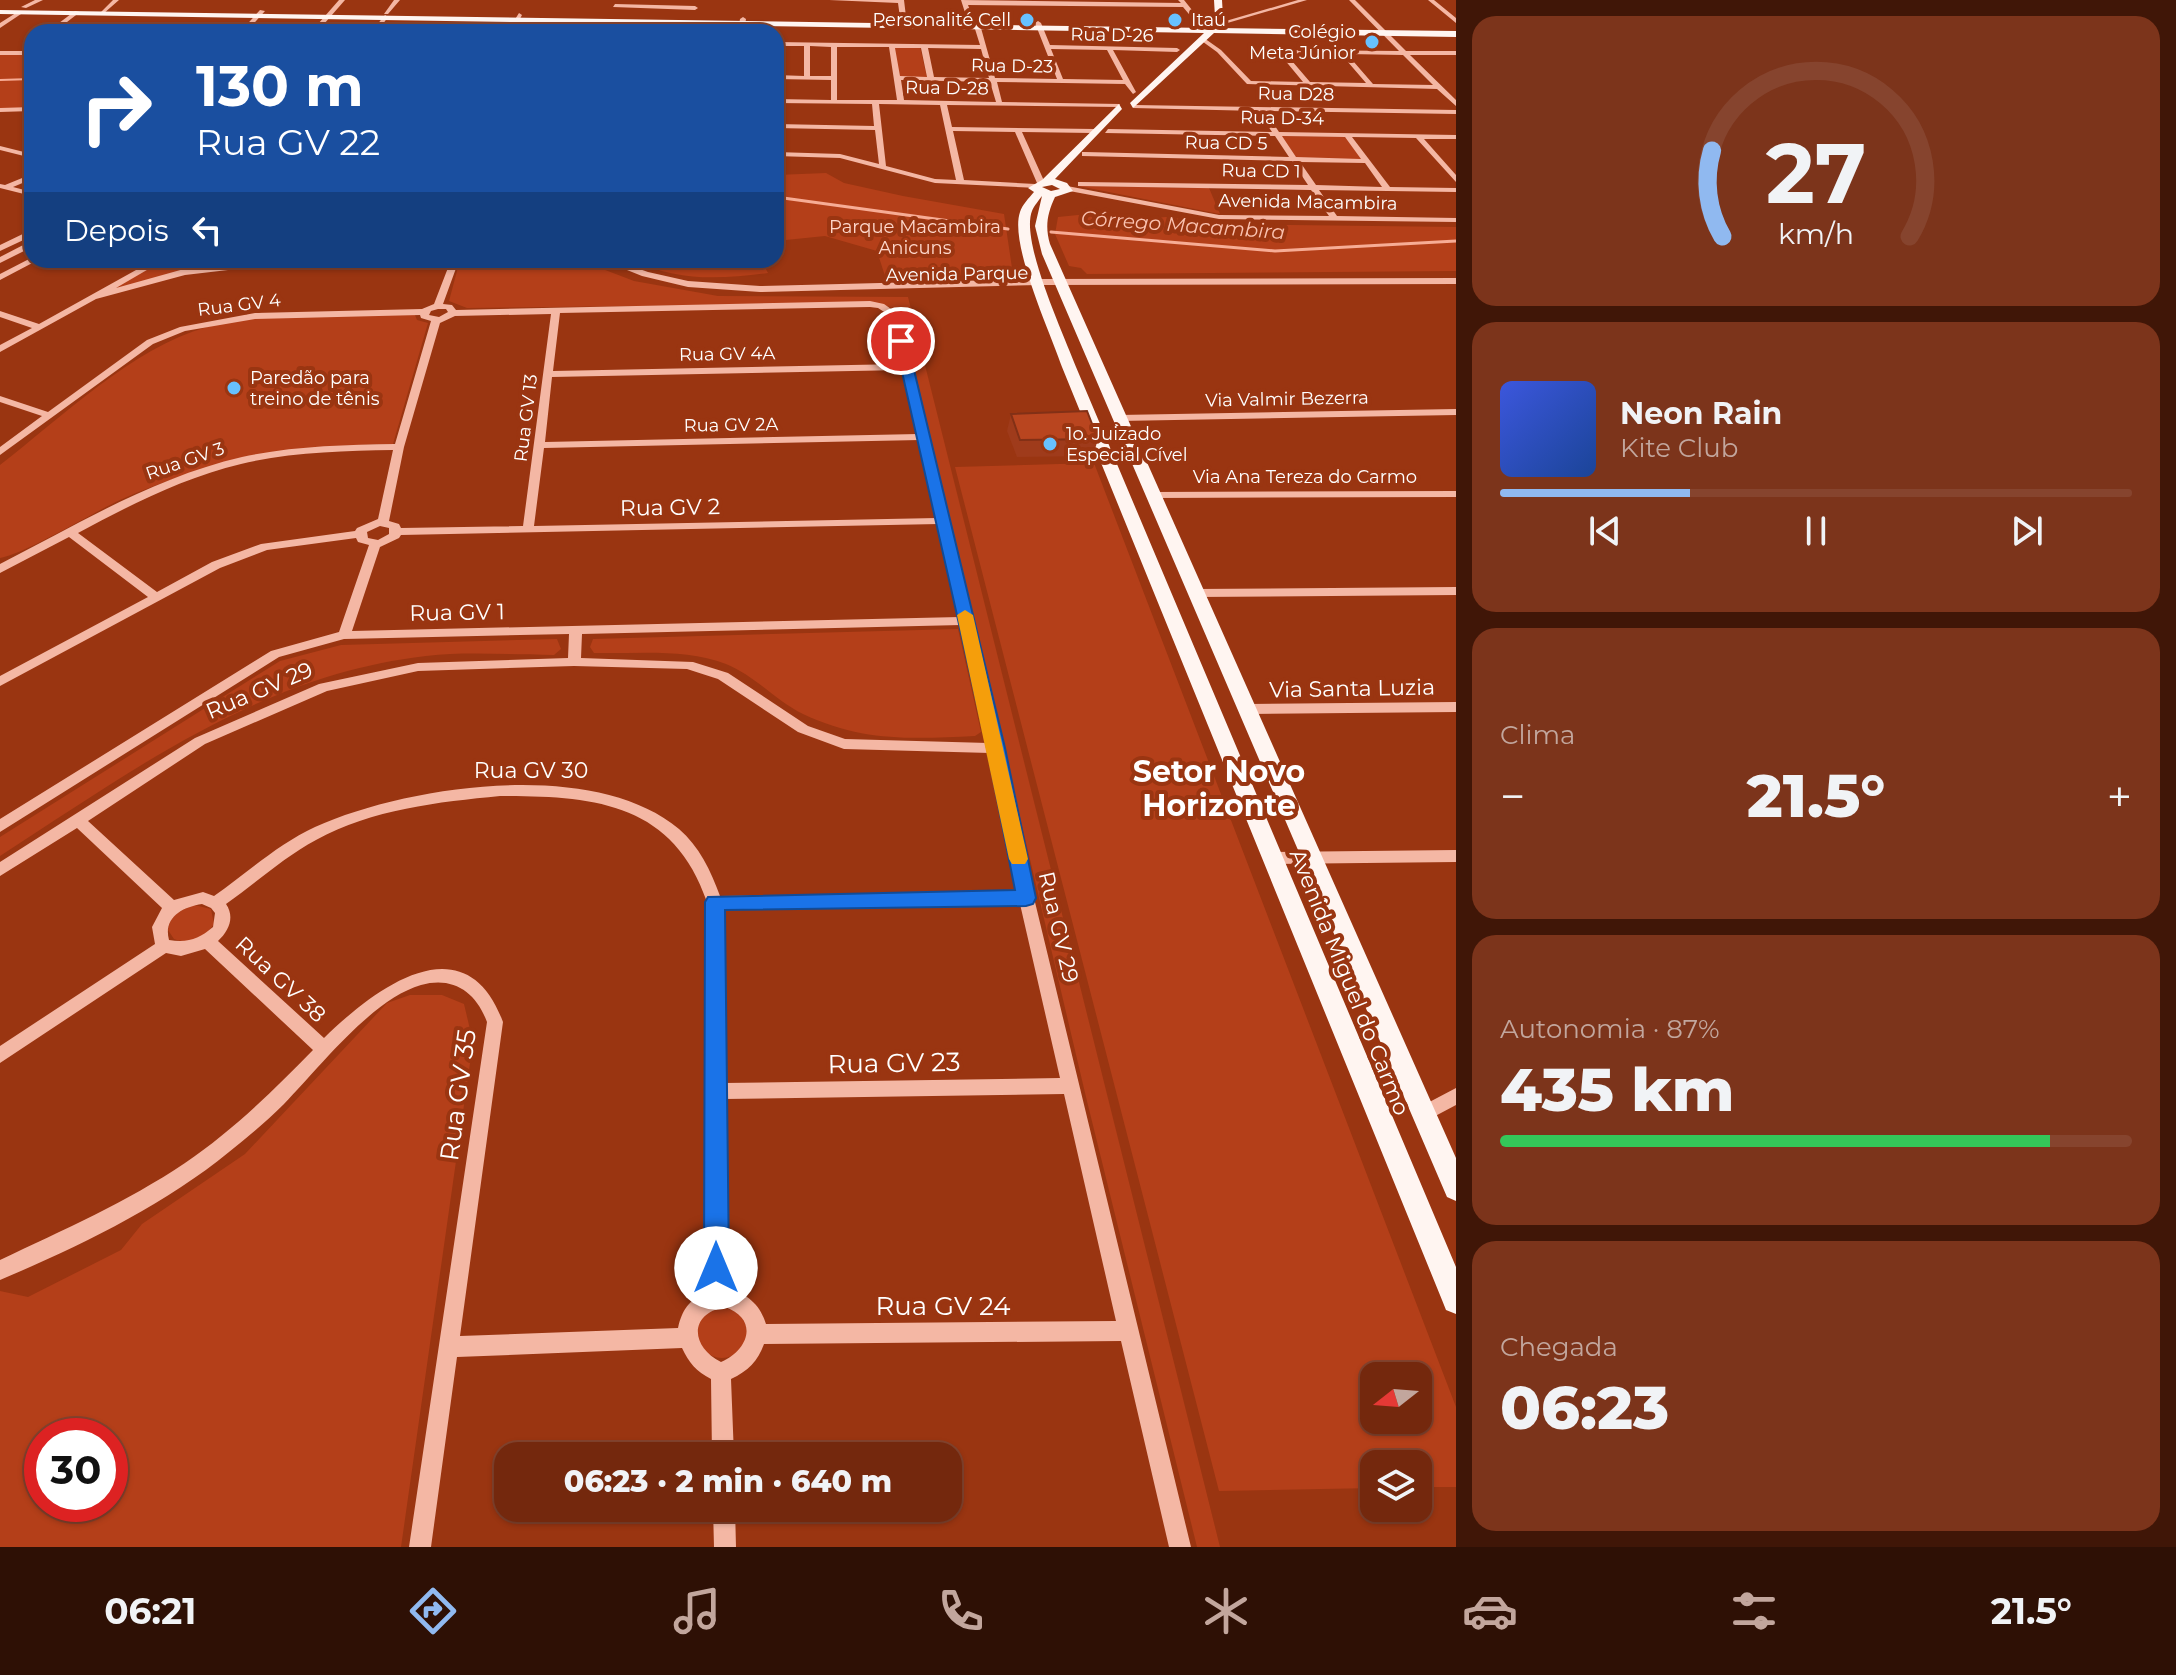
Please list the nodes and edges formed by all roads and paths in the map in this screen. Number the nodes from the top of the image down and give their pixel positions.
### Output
1 (40, 0) edge
2 (116, 0) edge
3 (339, 0) edge
4 (397, 0) edge
5 (698, 0) edge
6 (832, 0) edge
7 (840, 0) edge
8 (901, 0) edge
9 (1210, 0) edge
10 (1218, 0) edge
11 (1304, 0) edge
12 (1352, 0) edge
13 (1431, 0) edge
14 (964, 1) edge
15 (1003, 2) edge
16 (1123, 2) edge
17 (616, 3) edge
18 (1182, 3) edge
19 (0, 10) edge
20 (22, 10) junction
21 (103, 11) junction
22 (77, 12) junction
23 (260, 13) junction
24 (694, 13) junction
25 (326, 14) junction
26 (386, 15) junction
27 (518, 17) junction
28 (611, 18) junction
29 (1240, 19) junction
30 (1456, 21) edge
31 (904, 23) junction
32 (61, 24) edge
33 (250, 24) edge
34 (318, 24) edge
35 (380, 24) edge
36 (514, 24) edge
37 (742, 24) edge
38 (973, 24) junction
39 (1039, 25) junction
40 (0, 26) edge
41 (1214, 28) junction
42 (1250, 28) junction
43 (1383, 30) junction
44 (1456, 32) edge
45 (1198, 33) junction
46 (784, 44) edge
47 (807, 44) junction
48 (834, 45) junction
49 (892, 45) junction
50 (924, 46) junction
51 (984, 47) junction
52 (1047, 47) junction
53 (1109, 48) junction
54 (1177, 50) junction
55 (24, 51) edge
56 (1342, 52) junction
57 (0, 53) edge
58 (21, 53) joint
59 (1405, 53) junction
60 (1456, 53) edge
61 (784, 77) edge
62 (807, 78) junction
63 (834, 78) junction
64 (897, 78) junction
65 (931, 79) junction
66 (993, 80) junction
67 (1061, 81) junction
68 (1126, 82) junction
69 (1309, 85) junction
70 (1372, 86) junction
71 (1439, 87) junction
72 (1133, 92) junction
73 (784, 101) edge
74 (834, 102) junction
75 (875, 102) junction
76 (901, 103) junction
77 (943, 103) junction
78 (1456, 104) edge
79 (1000, 105) junction
80 (1126, 106) junction
81 (24, 109) edge
82 (1260, 109) junction
83 (0, 110) edge
84 (1456, 112) edge
85 (784, 126) edge
86 (877, 128) junction
87 (949, 129) junction
88 (1018, 130) junction
89 (1092, 131) junction
90 (1108, 131) junction
91 (1277, 134) junction
92 (1347, 135) junction
93 (1418, 136) junction
94 (1456, 137) edge
95 (0, 148) edge
96 (24, 154) edge
97 (784, 154) edge
98 (1085, 154) junction
99 (881, 155) junction
100 (840, 156) junction
101 (1295, 160) junction
102 (1367, 161) junction
103 (883, 168) junction
104 (24, 179) edge
105 (1456, 180) edge
106 (961, 183) junction
107 (3, 187) edge
108 (1042, 187) junction
109 (1065, 187) junction
110 (1314, 188) junction
111 (1388, 189) junction
112 (1456, 190) edge
113 (24, 192) edge
114 (1335, 219) junction
115 (1456, 220) edge
116 (24, 237) edge
117 (0, 248) edge
118 (24, 248) edge
119 (0, 260) edge
120 (24, 265) edge
121 (146, 268) edge
122 (219, 268) edge
123 (452, 268) edge
124 (614, 268) edge
125 (628, 268) edge
126 (0, 277) edge
127 (1456, 281) edge
128 (1046, 284) junction
129 (94, 297) junction
130 (438, 306) junction
131 (556, 311) junction
132 (424, 312) junction
133 (453, 313) junction
134 (0, 314) edge
135 (436, 320) junction
136 (39, 327) junction
137 (0, 349) edge
138 (907, 367) junction
139 (1069, 367) junction
140 (548, 374) junction
141 (0, 399) edge
142 (1456, 412) edge
143 (48, 415) junction
144 (1119, 418) junction
145 (923, 437) junction
146 (539, 445) junction
147 (399, 447) junction
148 (0, 452) edge
149 (1456, 494) edge
150 (1153, 495) junction
151 (943, 521) junction
152 (383, 522) junction
153 (528, 530) junction
154 (398, 532) junction
155 (71, 533) junction
156 (360, 534) junction
157 (375, 544) junction
158 (0, 569) edge
159 (1456, 591) edge
160 (1195, 593) junction
161 (155, 596) junction
162 (967, 621) junction
163 (576, 630) junction
164 (344, 635) junction
165 (574, 662) junction
166 (0, 682) edge
167 (1456, 707) edge
168 (1248, 709) junction
169 (996, 748) junction
170 (78, 820) junction
171 (0, 826) edge
172 (1456, 856) edge
173 (1273, 858) junction
174 (1312, 858) junction
175 (0, 870) edge
176 (1026, 898) junction
177 (217, 902) junction
178 (715, 902) junction
179 (172, 908) junction
180 (207, 941) junction
181 (164, 946) junction
182 (325, 1050) junction
183 (0, 1055) edge
184 (1072, 1086) junction
185 (717, 1091) junction
186 (1456, 1096) edge
187 (1424, 1114) junction
188 (1456, 1188) edge
189 (0, 1270) edge
190 (716, 1298) junction
191 (1456, 1300) edge
192 (1129, 1331) junction
193 (757, 1334) junction
194 (688, 1338) junction
195 (448, 1347) junction
196 (721, 1373) junction
197 (723, 1442) edge
198 (724, 1522) edge
199 (420, 1547) edge
200 (725, 1547) edge
201 (1180, 1547) edge

1 - 20 street
2 - 21 street
3 - 25 street
4 - 26 street
5 - 24 street
6 - 7 street
7 - 8 street
8 - 31 street
9 - 45 main road
10 - 41 main road
11 - 29 street
12 - 43 street
13 - 30 street
14 - 15 street
14 - 38 street
15 - 16 street
16 - 18 street
17 - 24 street
17 - 28 street
18 - 45 street
19 - 20 main road
20 - 21 main road
20 - 22 main road
20 - 40 street
21 - 22 main road
21 - 23 main road
22 - 32 street
23 - 25 main road
23 - 33 street
24 - 28 main road
24 - 37 main road
25 - 26 main road
25 - 34 street
26 - 27 main road
26 - 35 street
27 - 28 main road
27 - 36 street
28 - 37 main road
29 - 41 street
29 - 42 main road
31 - 37 main road
31 - 38 main road
38 - 39 main road
38 - 51 street
39 - 45 main road
39 - 45 main road
39 - 52 street
41 - 42 main road
41 - 45 main road
42 - 43 main road
42 - 45 main road
43 - 44 main road
43 - 59 street
45 - 54 main road
45 - 69 street
45 - 80 main road
46 - 47 street
47 - 48 street
47 - 62 street
48 - 49 street
48 - 63 street
49 - 50 street
49 - 64 street
50 - 51 street
50 - 65 street
51 - 66 street
52 - 53 street, Rua D-26
52 - 67 street
53 - 54 street, Rua D-26
53 - 68 street
54 - 72 main road
55 - 58 street
56 - 59 street
56 - 69 street
56 - 70 street
57 - 58 street
59 - 60 street
59 - 71 street
61 - 62 street
62 - 63 street
63 - 74 street
64 - 65 street, Rua D-23
64 - 76 street
65 - 66 street, Rua D-23
66 - 67 street, Rua D-23
66 - 79 street
67 - 68 street, Rua D-23
68 - 72 street
69 - 70 street
70 - 71 street
71 - 78 street
72 - 80 main road
73 - 74 street, Rua D-28
74 - 75 street, Rua D-28
75 - 76 street, Rua D-28
75 - 86 street
76 - 77 street, Rua D-28
77 - 79 street, Rua D-28
77 - 87 street
79 - 80 street, Rua D-28
80 - 82 street, Rua D28
80 - 89 main road
80 - 90 main road
81 - 83 street
82 - 84 street, Rua D28
82 - 91 street
85 - 86 street
86 - 99 street
87 - 88 street
87 - 106 street
88 - 89 street
88 - 108 street
89 - 108 main road
90 - 91 street, Rua D-34
90 - 98 main road
91 - 92 street, Rua D-34
91 - 101 street
92 - 93 street, Rua D-34
92 - 102 street
93 - 94 street, Rua D-34
93 - 105 street
95 - 96 street
97 - 100 street
98 - 101 street, Rua CD 5
98 - 109 main road
99 - 100 street
99 - 103 street
100 - 103 street
101 - 102 street, Rua CD 5
101 - 110 street
102 - 111 street
103 - 106 street
104 - 107 street
106 - 108 street
107 - 113 street
108 - 109 main road
108 - 128 main road, Avenida Miguel do Carmo
108 - 128 main road, Avenida Miguel do Carmo
109 - 110 street, Rua CD 1
109 - 114 street, Avenida Macambira
110 - 111 street, Rua CD 1
110 - 114 street
111 - 112 street, Rua CD 1
114 - 115 street, Avenida Macambira
116 - 117 street
118 - 119 street
120 - 126 street
121 - 129 street
122 - 129 street
123 - 130 street
124 - 128 street, Avenida Parque
125 - 128 street, Avenida Parque
127 - 128 street
128 - 139 main road, Avenida Miguel do Carmo
128 - 144 main road, Avenida Miguel do Carmo
129 - 136 street
130 - 132 street
130 - 133 street
131 - 133 street
131 - 138 street
131 - 140 street, Rua GV 13
132 - 135 street
132 - 143 street, Rua GV 4
133 - 135 street
134 - 136 street
135 - 147 street
136 - 137 street
138 - 140 street, Rua GV 4A
138 - 145 street
139 - 144 main road
139 - 173 main road, Avenida Miguel do Carmo
140 - 146 street, Rua GV 13
141 - 143 street
142 - 144 street, Via Valmir Bezerra
143 - 148 street, Rua GV 4
144 - 150 main road, Avenida Miguel do Carmo
145 - 146 street, Rua GV 2A
145 - 151 street
146 - 153 street, Rua GV 13
147 - 152 street
147 - 155 street, Rua GV 3
149 - 150 street, Via Ana Tereza do Carmo
150 - 160 main road, Avenida Miguel do Carmo
151 - 153 street, Rua GV 2
151 - 162 street
152 - 154 street
152 - 156 street
153 - 154 street, Rua GV 2
154 - 157 street
155 - 158 street, Rua GV 3
155 - 161 street
156 - 157 street
156 - 161 street
157 - 164 street
159 - 160 street
160 - 168 main road, Avenida Miguel do Carmo
161 - 166 street
162 - 163 street, Rua GV 1
162 - 169 street
163 - 164 street, Rua GV 1
163 - 165 street
164 - 171 street, Rua GV 1
165 - 169 street, Rua GV 29
165 - 170 street, Rua GV 29
167 - 168 street, Via Santa Luzia
168 - 174 main road, Avenida Miguel do Carmo
169 - 176 street, Rua GV 29
170 - 175 street, Rua GV 29
170 - 179 street
172 - 174 street
173 - 174 street
173 - 191 main road, Avenida Miguel do Carmo
174 - 187 main road, Avenida Miguel do Carmo
176 - 178 street
176 - 184 street, Rua GV 29
177 - 178 street, Rua GV 30
177 - 179 street
177 - 180 street
178 - 185 street, Rua GV 30
179 - 181 street
180 - 181 street
180 - 182 street, Rua GV 38
181 - 183 street
182 - 189 street, Rua GV 35
182 - 195 street, Rua GV 35
184 - 185 street, Rua GV 23
184 - 192 street, Rua GV 29
185 - 190 street, Rua GV 30
186 - 187 street
187 - 188 main road, Avenida Miguel do Carmo
190 - 193 street
190 - 194 street
192 - 193 street, Rua GV 24
192 - 201 street, Rua GV 29
193 - 196 street
194 - 195 street
194 - 196 street
195 - 199 street, Rua GV 35
196 - 197 street
198 - 200 street

